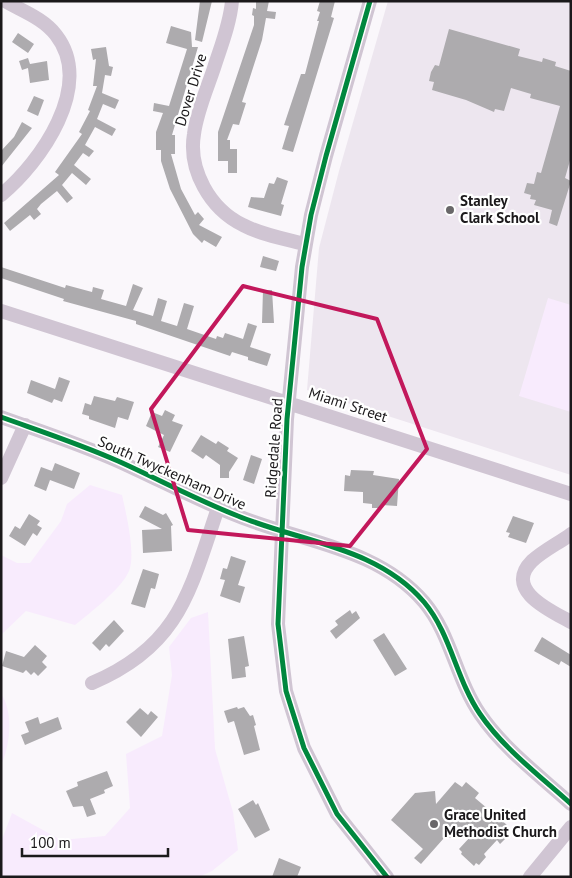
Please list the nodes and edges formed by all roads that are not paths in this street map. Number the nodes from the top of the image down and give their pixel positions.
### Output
1 (5, 1) edge
2 (232, 1) edge
3 (370, 1) edge
4 (1, 195) edge
5 (305, 244) junction
6 (1, 311) edge
7 (289, 403) junction
8 (1, 417) edge
9 (25, 425) junction
10 (1, 478) edge
11 (571, 494) edge
12 (218, 508) junction
13 (281, 530) junction
14 (571, 534) edge
15 (571, 622) edge
16 (92, 683) dead end
17 (571, 804) edge
18 (571, 827) edge
19 (388, 877) edge
20 (530, 877) edge

1 - 4 street
2 - 5 street, Dover Drive
3 - 5 street, Ridgedale Road
5 - 7 street, Ridgedale Road
6 - 7 street, Miami Street
7 - 11 street, Miami Street
7 - 13 street, Ridgedale Road
8 - 9 street, South Twyckenham Drive
9 - 10 street
9 - 12 street, South Twyckenham Drive
12 - 13 street, South Twyckenham Drive
12 - 16 street
13 - 17 street, South Twyckenham Drive
13 - 19 street, Ridgedale Road
14 - 15 street
18 - 20 street

